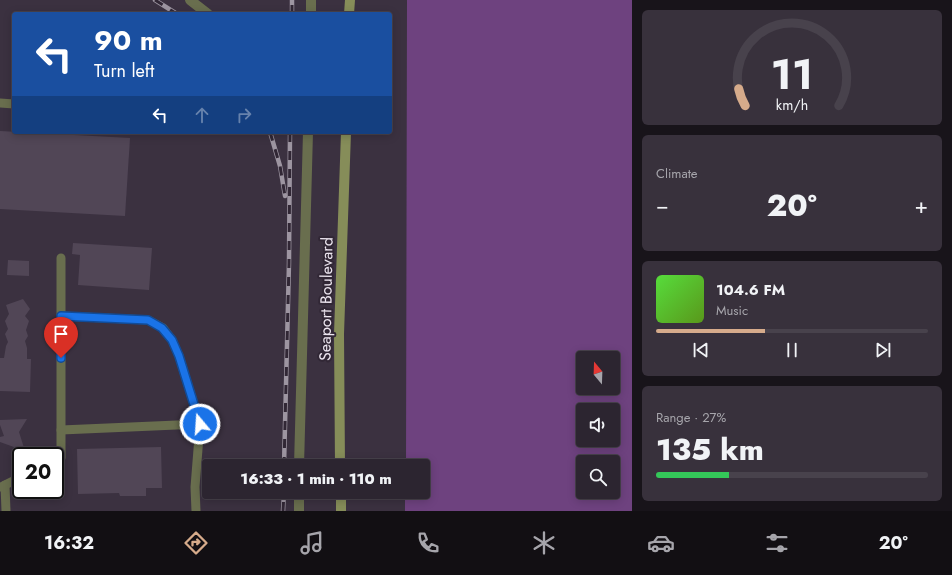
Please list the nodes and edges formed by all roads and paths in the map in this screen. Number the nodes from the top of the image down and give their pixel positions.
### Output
1 (311, 0) edge
2 (350, 0) edge
3 (196, 2) edge
4 (206, 12) edge
5 (311, 12) edge
6 (349, 12) edge
7 (0, 103) edge
8 (12, 104) edge
9 (308, 134) edge
10 (346, 134) edge
11 (61, 258) dead end
12 (61, 316) junction
13 (200, 424) junction
14 (61, 430) junction
15 (61, 447) edge
16 (300, 459) edge
17 (340, 459) edge
18 (12, 482) edge
19 (3, 486) edge
20 (299, 499) edge
21 (341, 499) edge
22 (6, 511) edge
23 (196, 511) edge
24 (299, 511) edge
25 (341, 511) edge

1 - 5 street
2 - 6 main road
3 - 4 street
7 - 8 lane
9 - 16 street, Seaport Boulevard
10 - 17 main road, Seaport Boulevard
11 - 12 lane
12 - 13 lane
12 - 14 lane
13 - 14 lane
13 - 23 lane
14 - 15 lane
18 - 19 lane
19 - 22 lane
20 - 24 street
21 - 25 main road

